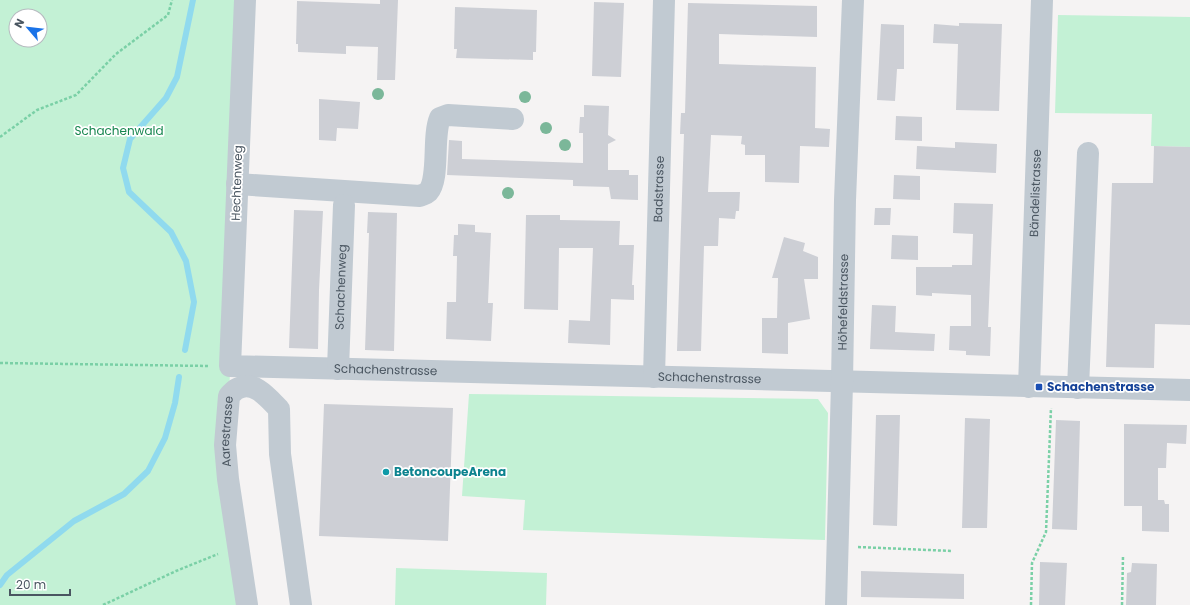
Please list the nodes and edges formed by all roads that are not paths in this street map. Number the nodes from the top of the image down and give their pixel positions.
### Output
1 (245, 0) edge
2 (664, 0) edge
3 (853, 0) edge
4 (1042, 0) edge
5 (513, 119) dead end
6 (1088, 153) dead end
7 (237, 184) junction
8 (344, 205) dead end
9 (230, 366) joint
10 (338, 369) junction
11 (654, 377) junction
12 (842, 382) junction
13 (1029, 387) junction
14 (1078, 388) junction
15 (1190, 390) edge
16 (247, 605) edge
17 (301, 605) edge
18 (836, 605) edge

1 - 7 street, Hechtenweg
2 - 11 street, Badstrasse
3 - 12 street, Höhefeldstrasse
4 - 13 street, Bändelistrasse
5 - 7 street
6 - 14 street
7 - 9 street, Hechtenweg
8 - 10 street, Schachenweg
9 - 10 street, Schachenstrasse
10 - 11 street, Schachenstrasse
11 - 12 street, Schachenstrasse
12 - 13 street, Schachenstrasse
12 - 18 street, Höhefeldstrasse
13 - 14 street, Schachenstrasse
14 - 15 street, Schachenstrasse
16 - 17 street, Aarestrasse

